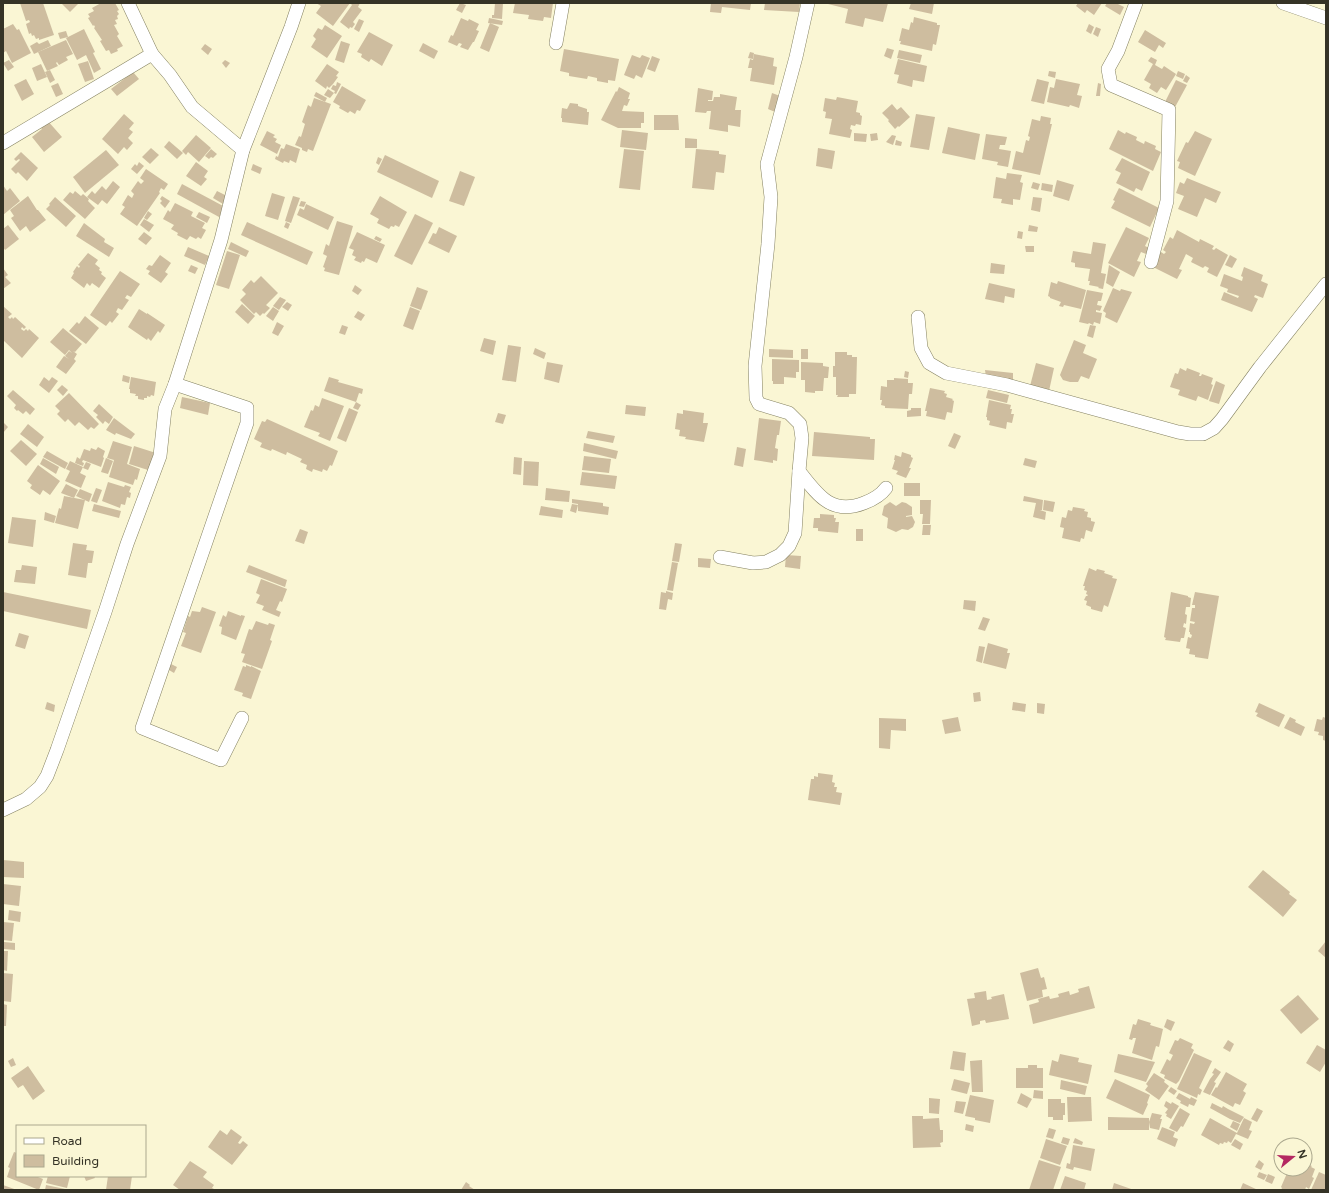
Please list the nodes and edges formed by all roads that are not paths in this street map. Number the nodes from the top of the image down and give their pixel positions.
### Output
1 (128, 3) edge
2 (299, 3) edge
3 (563, 3) edge
4 (808, 3) edge
5 (1136, 3) edge
6 (1283, 3) edge
7 (1326, 18) edge
8 (556, 43) dead end
9 (152, 54) junction
10 (3, 143) edge
11 (243, 150) junction
12 (1151, 262) dead end
13 (1326, 284) edge
14 (918, 317) dead end
15 (175, 384) junction
16 (799, 471) junction
17 (886, 488) dead end
18 (720, 558) dead end
19 (242, 718) dead end
20 (3, 810) edge

1 - 9 street
2 - 11 street
3 - 8 street
4 - 16 street
5 - 12 street
6 - 7 street
9 - 10 street
9 - 11 street
11 - 15 street
13 - 14 street
15 - 19 street
15 - 20 street
16 - 17 street
16 - 18 street

